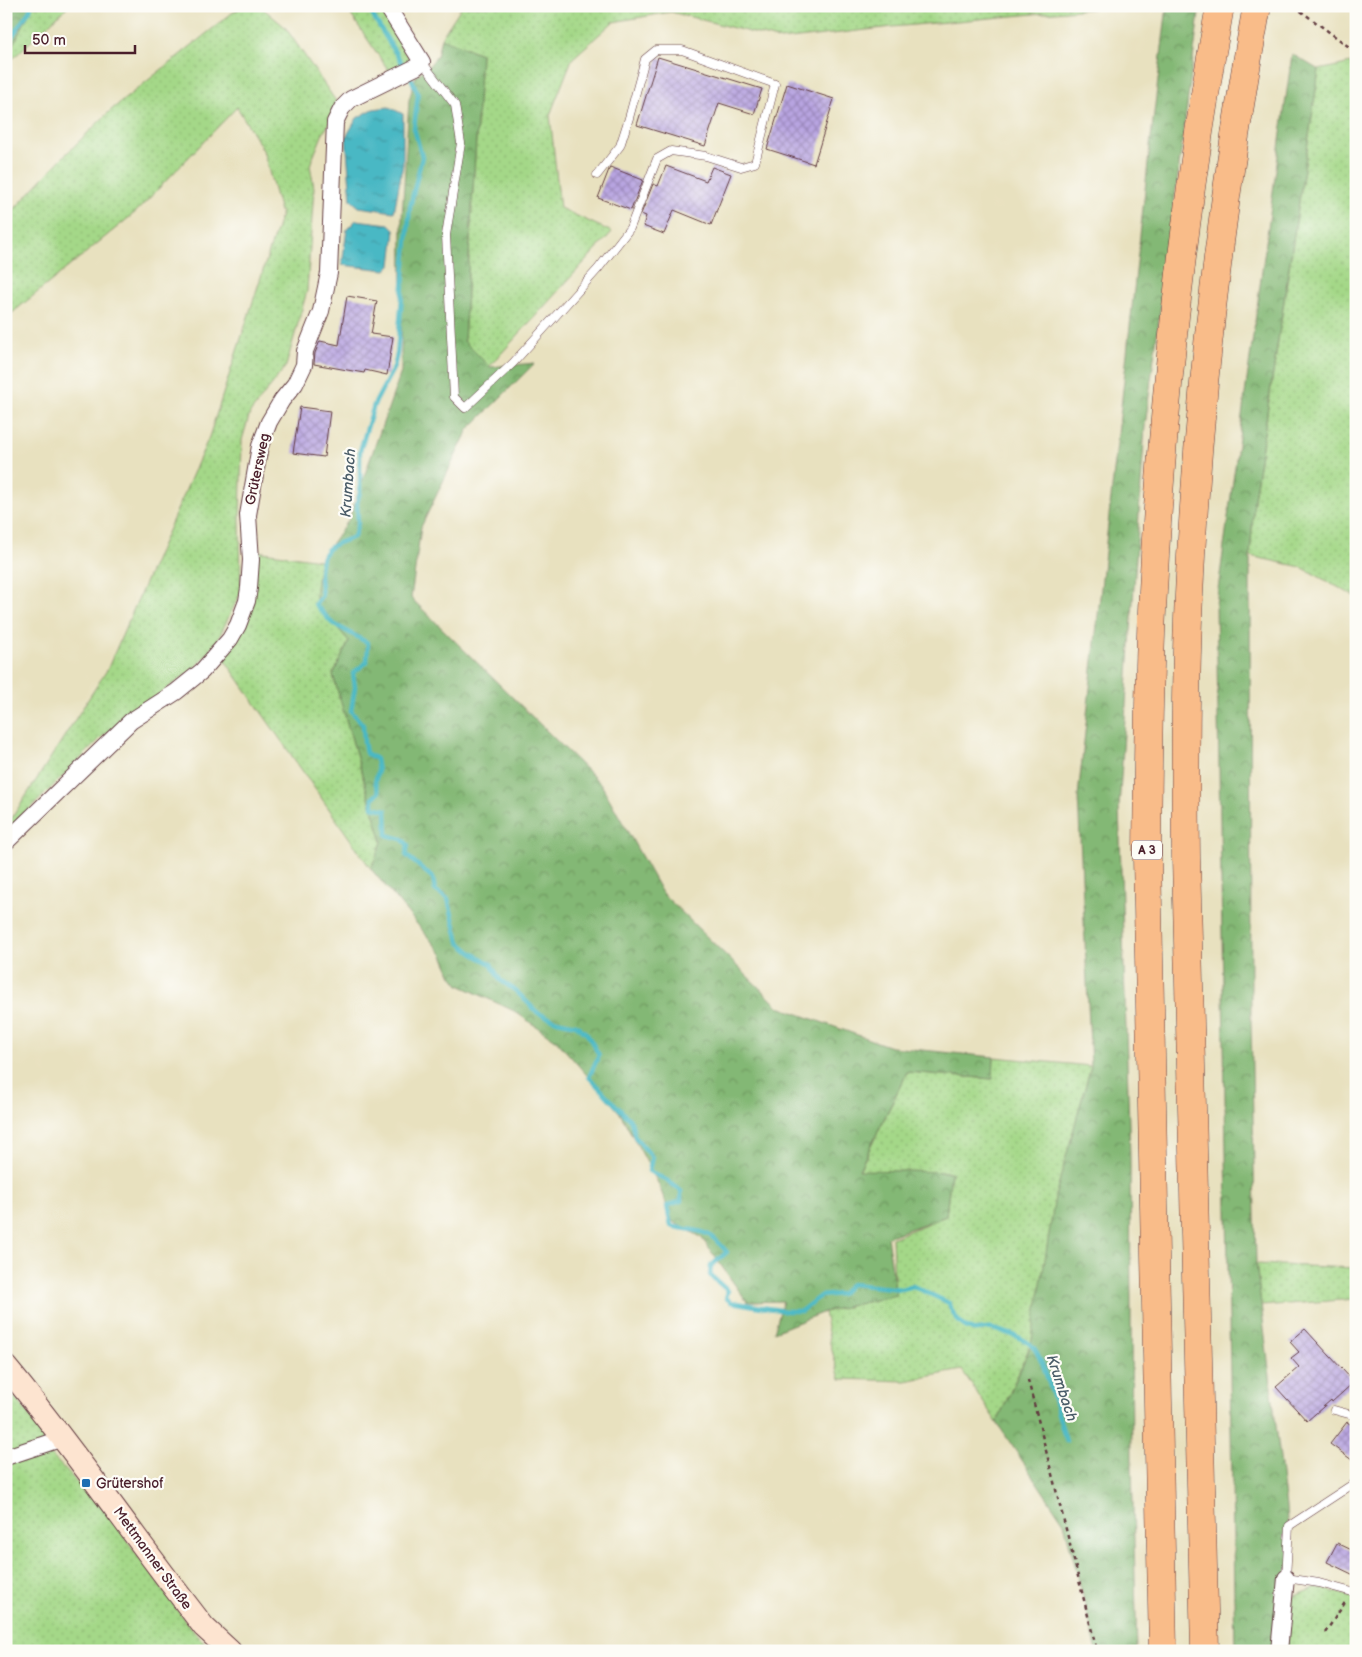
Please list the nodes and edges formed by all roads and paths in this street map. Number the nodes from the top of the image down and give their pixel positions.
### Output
1 (387, 6) edge
2 (1220, 6) edge
3 (1257, 6) edge
4 (1294, 6) edge
5 (1356, 52) edge
6 (419, 65) junction
7 (597, 175) dead end
8 (6, 842) edge
9 (6, 1367) edge
10 (1028, 1380) dead end
11 (1334, 1410) dead end
12 (1356, 1416) edge
13 (63, 1438) junction
14 (6, 1457) edge
15 (1356, 1482) edge
16 (1286, 1578) junction
17 (1354, 1593) edge
18 (1325, 1633) dead end
19 (230, 1651) edge
20 (1097, 1651) edge
21 (1163, 1651) edge
22 (1205, 1651) edge
23 (1280, 1651) edge

1 - 6 street
2 - 21 highway, A 3
3 - 22 highway
4 - 5 path
6 - 7 lane
6 - 8 street, Grütersweg
9 - 13 main road, Mettmanner Straße
10 - 20 path
11 - 12 lane
13 - 14 street
13 - 19 main road, Mettmanner Straße
15 - 16 lane
16 - 17 lane
16 - 23 street
17 - 18 path

